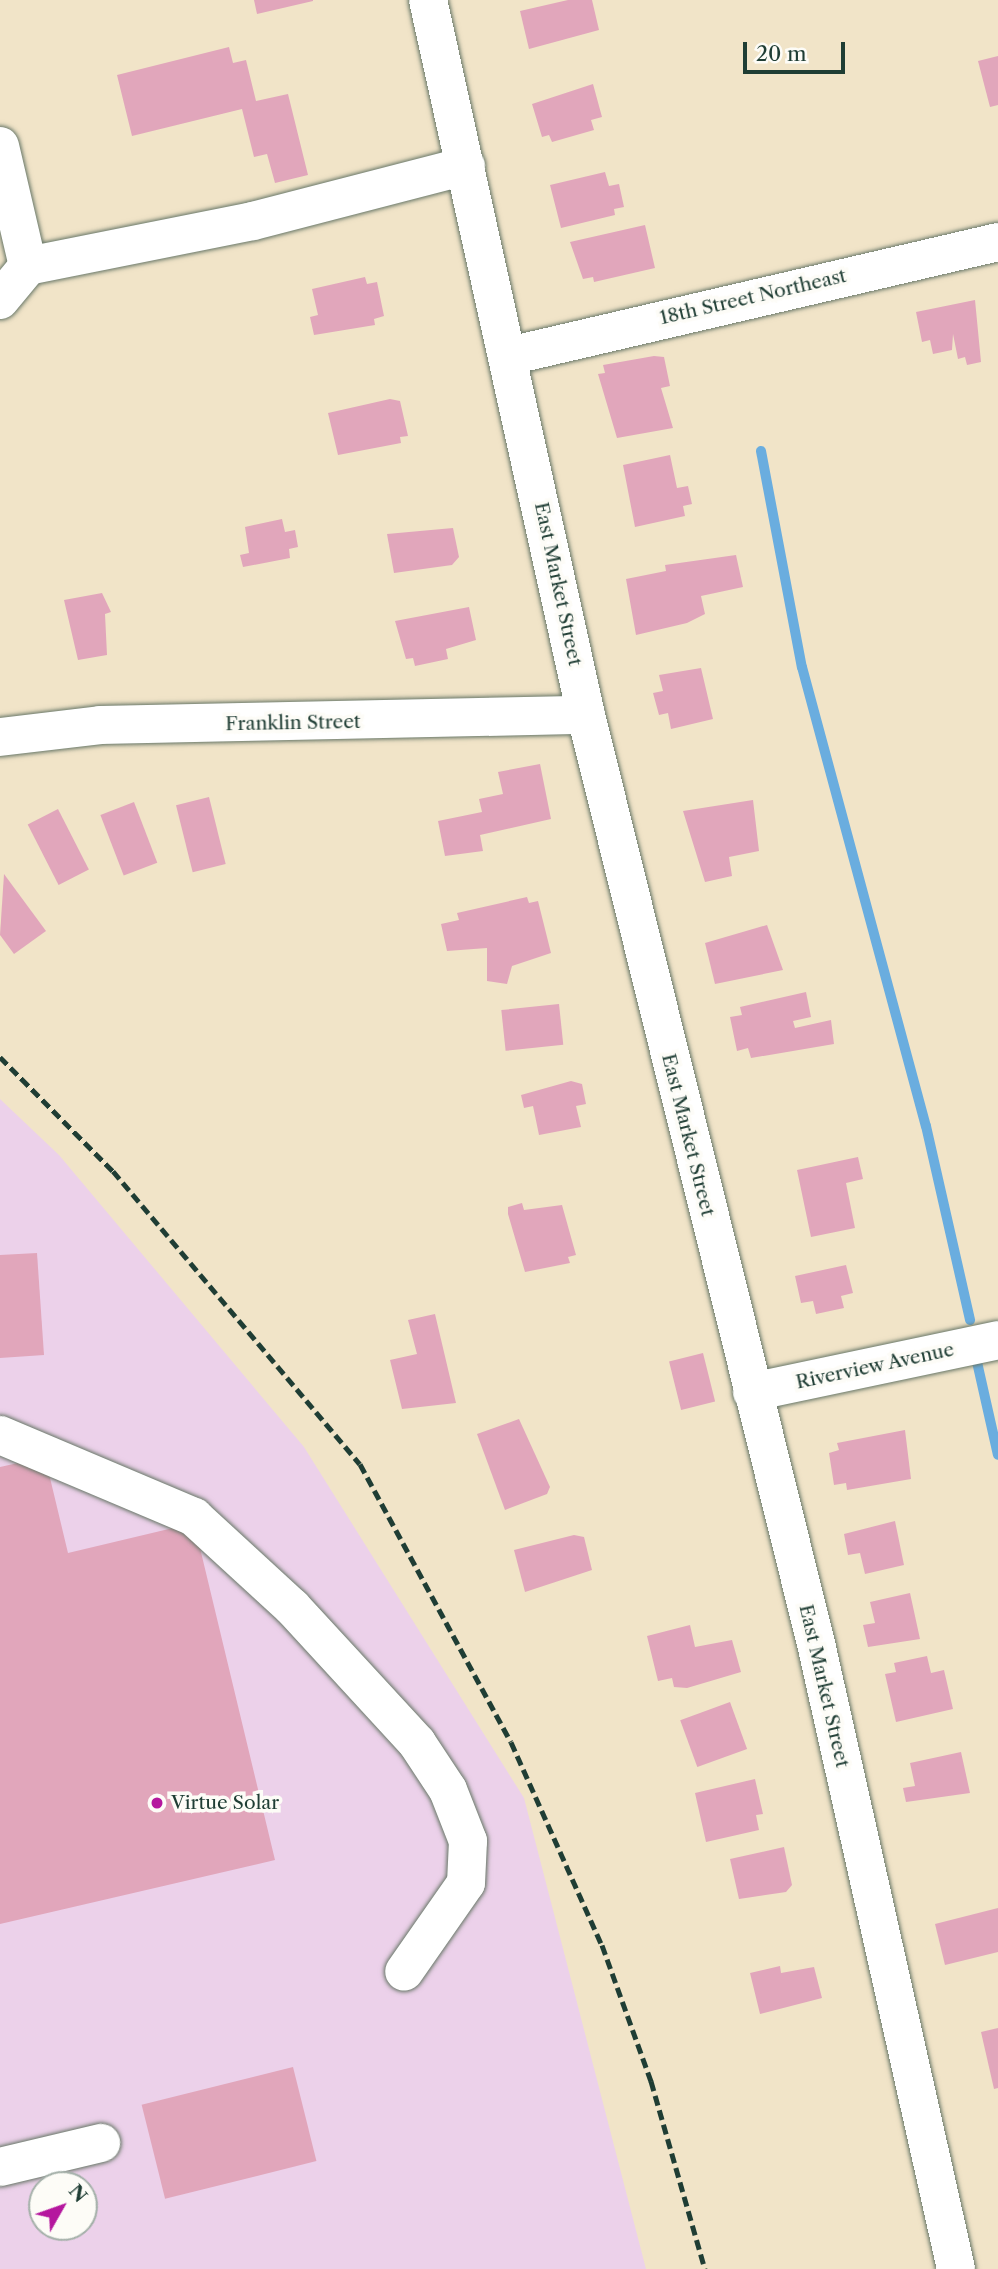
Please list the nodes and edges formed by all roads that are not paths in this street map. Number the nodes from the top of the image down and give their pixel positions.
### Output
1 (428, 0) edge
2 (0, 146) edge
3 (466, 166) junction
4 (998, 242) edge
5 (28, 266) junction
6 (0, 300) edge
7 (509, 356) junction
8 (586, 715) junction
9 (0, 737) edge
10 (998, 1340) edge
11 (752, 1392) junction
12 (0, 1435) edge
13 (404, 1972) dead end
14 (101, 2143) dead end
15 (0, 2167) edge
16 (956, 2269) edge

1 - 3 street, East Market Street
2 - 5 street
3 - 5 street
3 - 7 street, East Market Street
4 - 7 street, 18th Street Northeast
5 - 6 street
7 - 8 street, East Market Street
8 - 9 street, Franklin Street
8 - 11 street, East Market Street
10 - 11 street, Riverview Avenue
11 - 16 street, East Market Street
12 - 13 street
14 - 15 street

